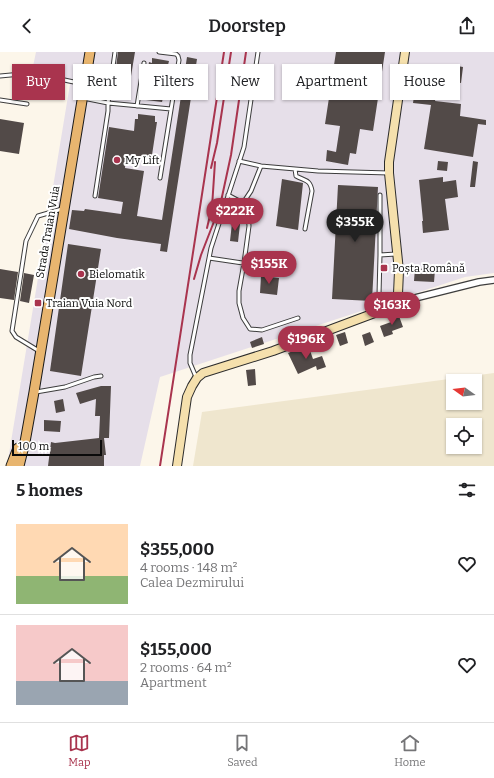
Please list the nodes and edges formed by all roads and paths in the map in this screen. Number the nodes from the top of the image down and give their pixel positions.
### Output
1 (90, 52) edge
2 (115, 52) edge
3 (159, 52) edge
4 (258, 52) edge
5 (405, 52) edge
6 (144, 63) dead end
7 (88, 64) edge
8 (0, 76) edge
9 (73, 82) edge
10 (0, 100) edge
11 (83, 100) edge
12 (93, 100) edge
13 (108, 103) junction
14 (27, 104) dead end
15 (137, 106) junction
16 (171, 110) junction
17 (239, 161) junction
18 (261, 166) junction
19 (295, 169) junction
20 (389, 173) junction
21 (160, 178) dead end
22 (228, 195) junction
23 (380, 195) dead end
24 (95, 196) dead end
25 (243, 203) junction
26 (64, 209) junction
27 (305, 229) dead end
28 (398, 254) junction
29 (380, 255) junction
30 (209, 258) junction
31 (244, 264) junction
32 (289, 270) dead end
33 (494, 280) edge
34 (380, 295) dead end
35 (395, 304) junction
36 (298, 318) dead end
37 (40, 352) junction
38 (101, 376) dead end
39 (197, 378) junction
40 (34, 392) junction
41 (29, 416) junction
42 (11, 466) edge
43 (19, 466) edge
44 (26, 466) edge
45 (178, 466) edge

1 - 7 main road, Strada Traian Vuia
2 - 13 lane
3 - 16 lane
4 - 17 lane
5 - 20 main road
6 - 15 lane
8 - 9 lane
10 - 14 lane
11 - 26 main road, Strada Traian Vuia
12 - 13 lane
13 - 15 lane
13 - 24 lane
15 - 16 lane
16 - 21 lane
17 - 18 lane
17 - 22 lane
18 - 19 lane
18 - 25 lane
19 - 20 lane
19 - 27 lane
20 - 28 main road
22 - 25 lane
22 - 30 lane
23 - 29 lane
25 - 31 lane
26 - 37 main road, Strada Traian Vuia
26 - 37 lane
28 - 29 lane
28 - 35 main road
29 - 34 lane
30 - 31 lane
30 - 39 lane
31 - 32 lane
31 - 36 lane
33 - 35 street
35 - 39 main road
37 - 40 main road, Strada Traian Vuia
38 - 40 lane
39 - 45 main road
40 - 41 main road, Strada Traian Vuia
41 - 42 main road, Strada Traian Vuia
41 - 43 main road, Strada Traian Vuia
41 - 44 main road

